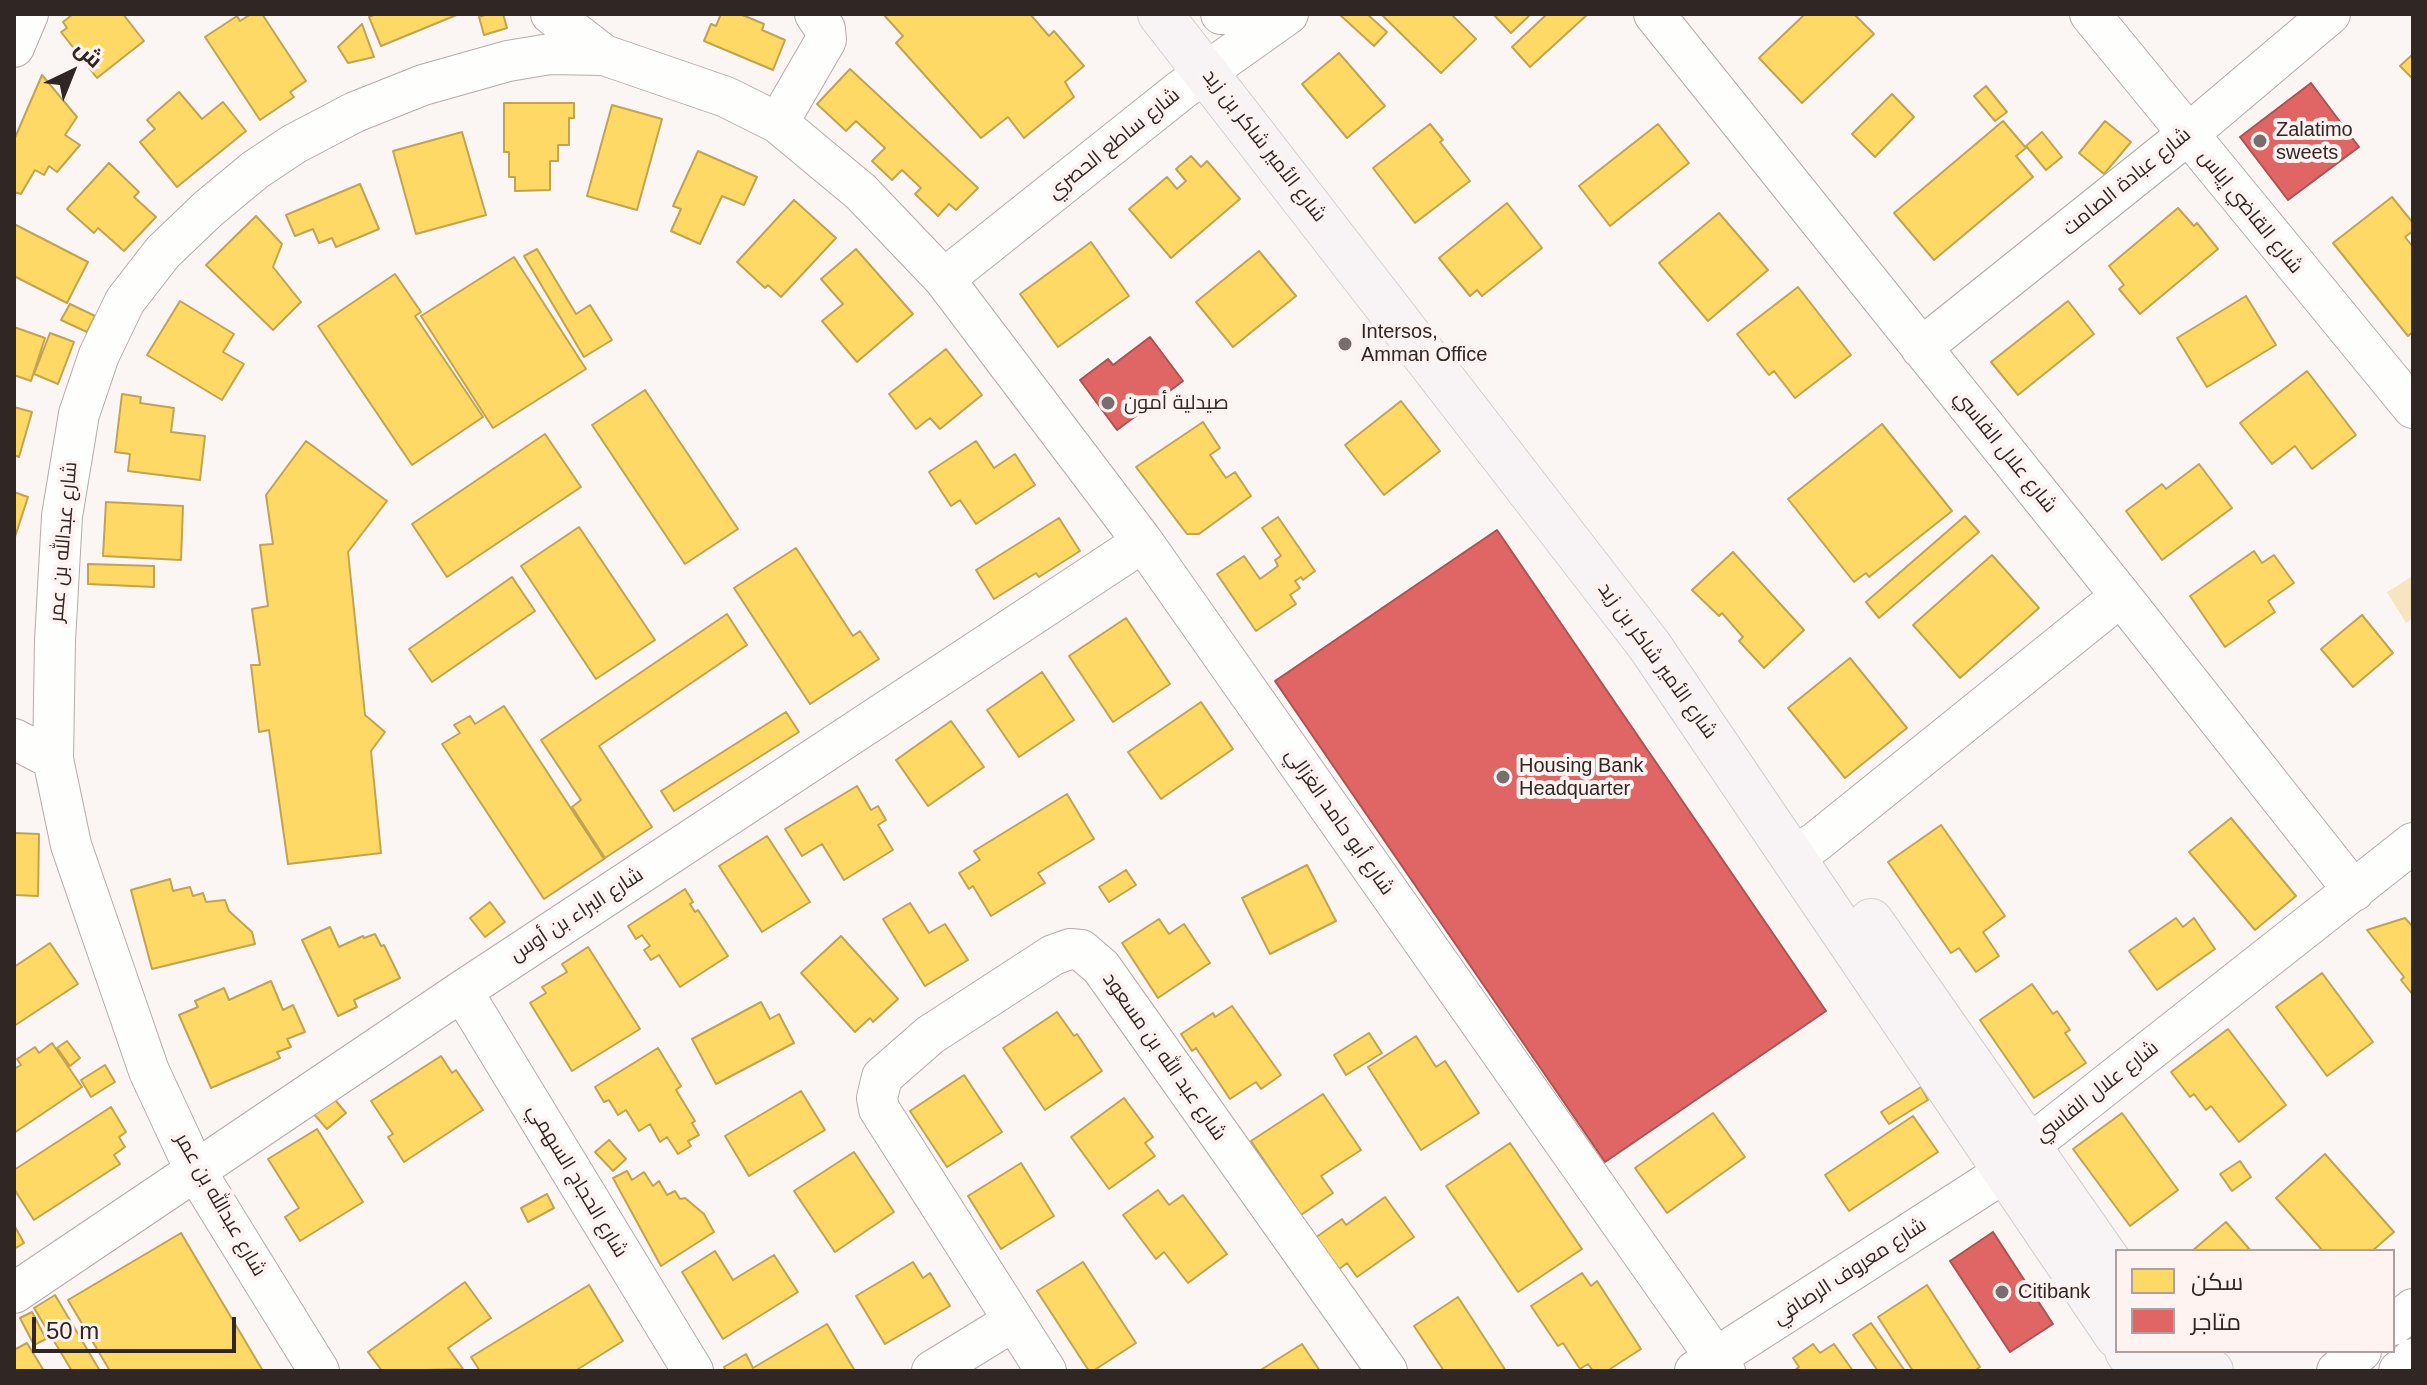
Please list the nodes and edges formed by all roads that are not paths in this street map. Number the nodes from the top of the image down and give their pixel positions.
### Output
1 (28, 14) edge
2 (551, 14) edge
3 (815, 14) edge
4 (1160, 14) edge
5 (1197, 14) edge
6 (1288, 14) edge
7 (1654, 14) edge
8 (2090, 14) edge
9 (2330, 14) edge
10 (1223, 39) edge
11 (14, 47) edge
12 (604, 55) junction
13 (778, 123) junction
14 (2187, 135) junction
15 (944, 279) junction
16 (1921, 348) junction
17 (2411, 400) edge
18 (1143, 542) junction
19 (2121, 596) junction
20 (14, 739) edge
21 (53, 759) junction
22 (2413, 843) edge
23 (1804, 850) junction
24 (2354, 891) junction
25 (462, 991) junction
26 (2017, 1159) junction
27 (195, 1170) junction
28 (2115, 1271) edge
29 (14, 1293) edge
30 (2413, 1309) edge
31 (1012, 1322) junction
32 (2395, 1323) edge
33 (2115, 1332) edge
34 (2135, 1353) edge
35 (2359, 1353) edge
36 (2413, 1359) edge
37 (2166, 1361) edge
38 (1712, 1367) edge
39 (319, 1371) edge
40 (693, 1371) edge
41 (932, 1371) edge
42 (1046, 1371) edge
43 (1387, 1371) edge
44 (2211, 1371) edge
45 (2337, 1371) edge
46 (2399, 1371) edge

1 - 11 street
2 - 12 street
3 - 13 street
4 - 10 main road, شارع الأمير شاكر بن زيد
5 - 10 main road, شارع الأمير شاكر بن زيد
6 - 10 street, شارع ساطع الحصري
7 - 16 street, شارع علال الفاسي
8 - 14 street, شارع القاضي إياس
9 - 14 street, شارع عبادة الصامت
10 - 15 street, شارع ساطع الحصري
10 - 23 main road, شارع الأمير شاكر بن زيد
12 - 13 street, شارع عبدالله بن عمر
12 - 21 street, شارع عبدالله بن عمر
13 - 15 street, شارع عبدالله بن عمر
14 - 16 street, شارع عبادة الصامت
14 - 17 street, شارع القاضي إياس
15 - 18 street, شارع أبو حامد الغزالي
16 - 19 street, شارع علال الفاسي
18 - 25 street, شارع البراء بن أوس
18 - 38 street, شارع أبو حامد الغزالي
19 - 23 street
19 - 24 street, شارع علال الفاسي
20 - 21 street
21 - 27 street, شارع عبدالله بن عمر
22 - 24 street, شارع علال الفاسي
23 - 26 main road, شارع الأمير شاكر بن زيد
24 - 26 street, شارع علال الفاسي
25 - 27 street, شارع البراء بن أوس
25 - 40 street, شارع الحجاج السهمي
26 - 28 main road, شارع الأمير شاكر بن زيد
26 - 33 main road, شارع الأمير شاكر بن زيد
26 - 38 street, شارع معروف الرصافي
27 - 29 street, شارع البراء بن أوس
27 - 39 street, شارع عبدالله بن عمر
30 - 32 street
31 - 41 street
31 - 42 street, شارع عبد الله بن مسعود
31 - 43 street, شارع عبد الله بن مسعود
34 - 37 main road
35 - 45 street
36 - 46 street
37 - 44 main road

